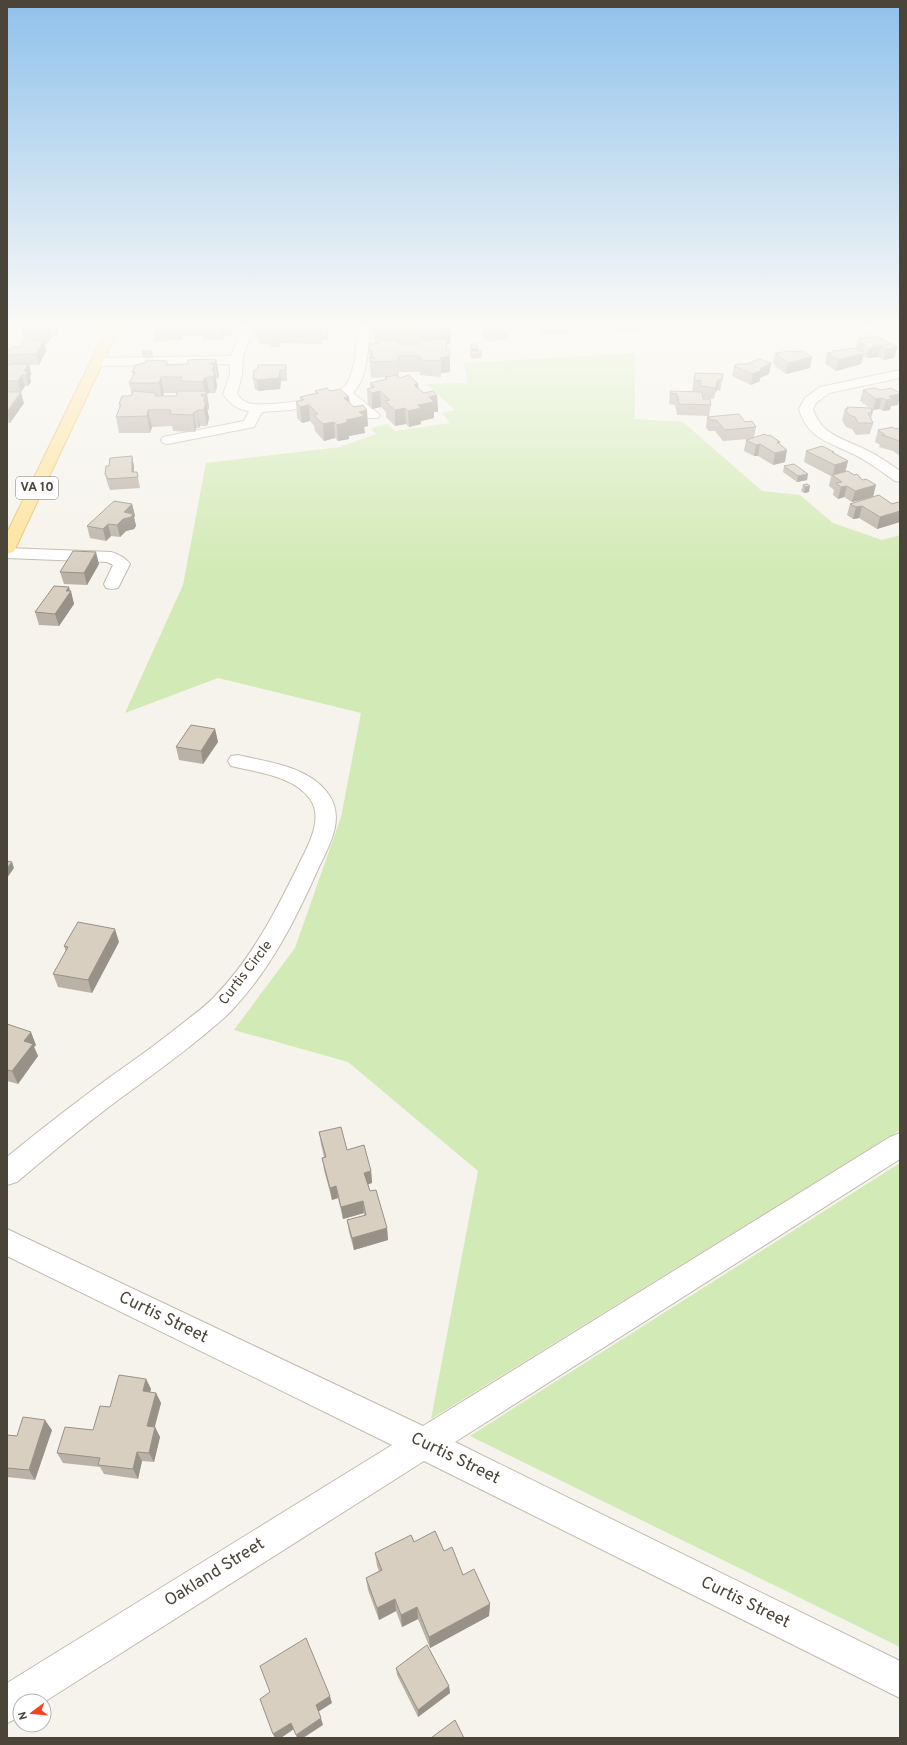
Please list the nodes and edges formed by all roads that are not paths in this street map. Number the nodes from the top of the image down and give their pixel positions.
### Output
1 (75, 407) edge
2 (255, 407) edge
3 (268, 407) edge
4 (363, 407) edge
5 (807, 407) edge
6 (258, 408) junction
7 (373, 415) dead end
8 (168, 440) dead end
9 (900, 478) edge
10 (7, 549) edge
11 (7, 553) edge
12 (112, 584) dead end
13 (238, 761) dead end
14 (900, 1145) edge
15 (7, 1173) edge
16 (7, 1242) edge
17 (423, 1443) junction
18 (900, 1680) edge
19 (7, 1704) edge

1 - 10 main road, VA 10
2 - 6 street
3 - 6 street
4 - 7 street
5 - 9 street
6 - 8 street
11 - 12 street
13 - 15 street, Curtis Circle
14 - 17 street, Oakland Street
16 - 17 street, Curtis Street
17 - 18 street, Curtis Street
17 - 19 street, Oakland Street

